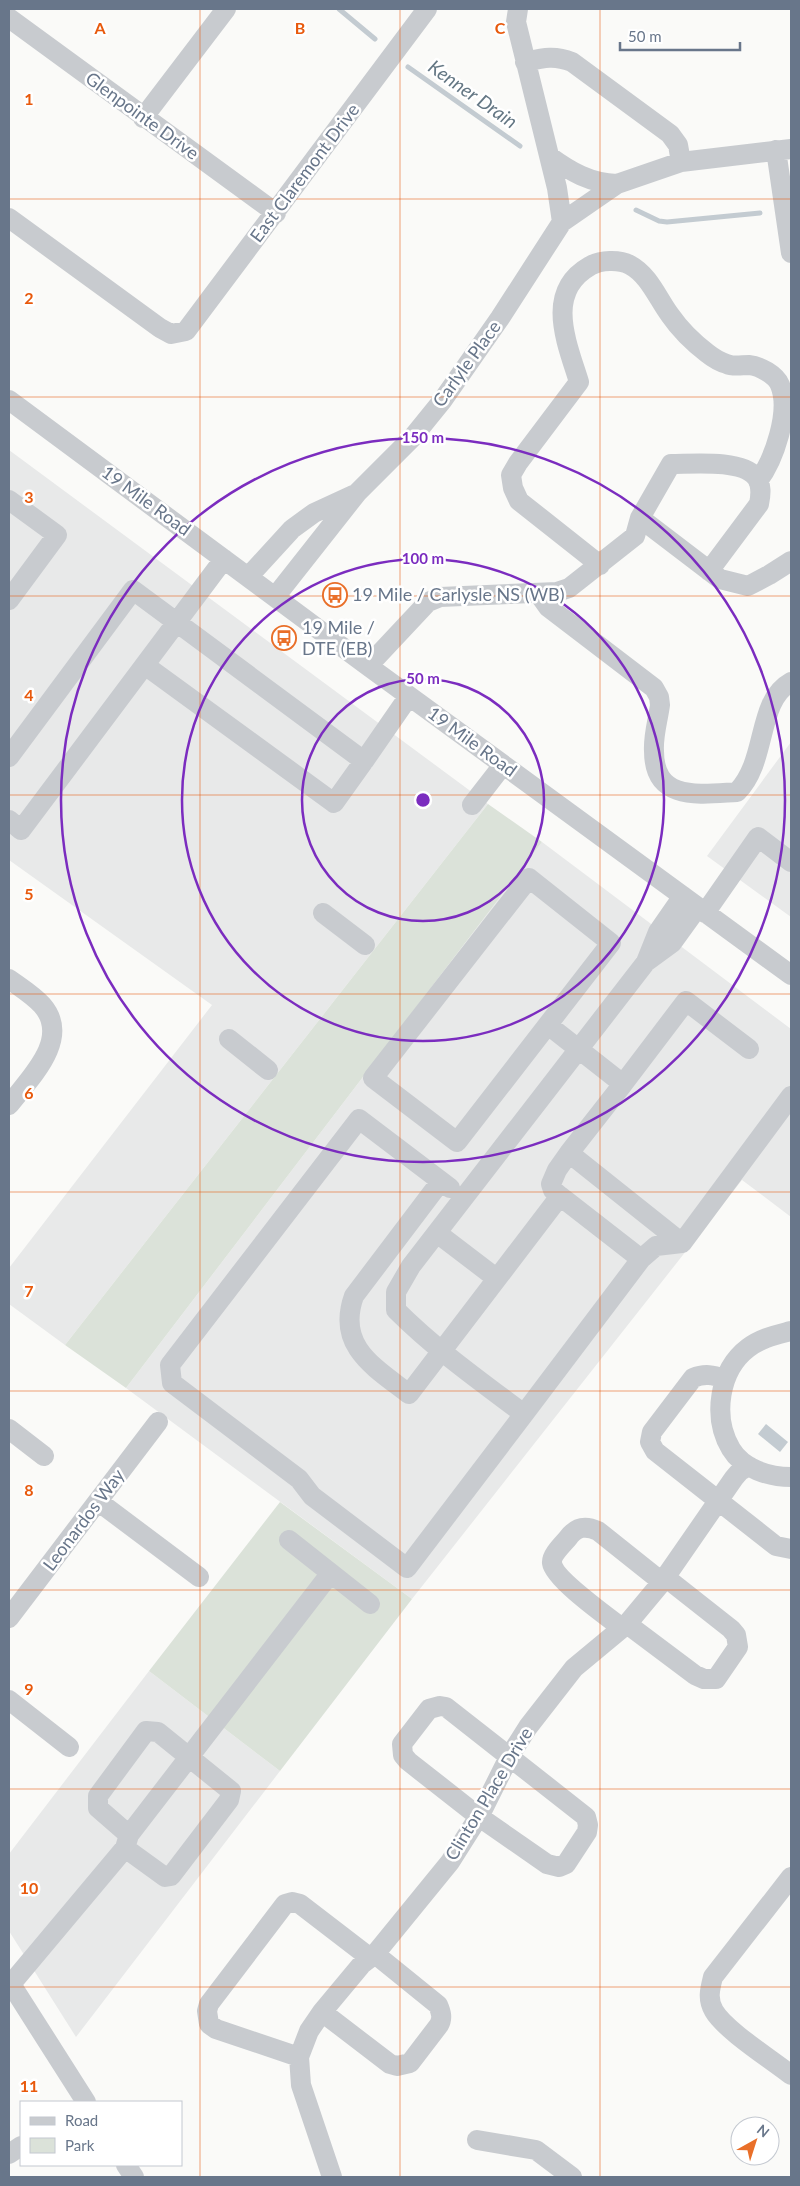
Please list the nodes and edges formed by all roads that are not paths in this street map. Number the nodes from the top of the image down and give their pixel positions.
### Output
1 (226, 9) edge
2 (427, 9) edge
3 (518, 9) edge
4 (9, 18) edge
5 (525, 62) junction
6 (143, 118) junction
7 (784, 150) edge
8 (549, 156) junction
9 (681, 162) junction
10 (617, 184) junction
11 (276, 213) junction
12 (9, 218) edge
13 (562, 222) junction
14 (791, 254) edge
15 (9, 400) edge
16 (758, 481) junction
17 (357, 493) junction
18 (9, 500) edge
19 (640, 518) junction
20 (224, 559) junction
21 (791, 561) edge
22 (600, 565) junction
23 (709, 571) junction
24 (248, 577) junction
25 (538, 593) junction
26 (275, 597) junction
27 (9, 600) edge
28 (178, 622) junction
29 (146, 666) junction
30 (368, 666) junction
31 (791, 682) edge
32 (409, 696) junction
33 (9, 757) edge
34 (364, 760) junction
35 (503, 765) junction
36 (472, 805) dead end
37 (9, 820) edge
38 (791, 862) edge
39 (696, 905) junction
40 (323, 914) dead end
41 (364, 945) dead end
42 (791, 975) edge
43 (9, 979) edge
44 (548, 1025) junction
45 (229, 1039) dead end
46 (749, 1049) dead end
47 (578, 1050) junction
48 (268, 1070) dead end
49 (623, 1084) junction
50 (791, 1096) edge
51 (9, 1105) edge
52 (569, 1153) junction
53 (441, 1181) junction
54 (560, 1196) junction
55 (464, 1198) junction
56 (437, 1232) junction
57 (682, 1243) junction
58 (641, 1259) junction
59 (496, 1278) junction
60 (791, 1331) edge
61 (442, 1351) junction
62 (725, 1379) junction
63 (524, 1414) junction
64 (158, 1422) dead end
65 (9, 1429) edge
66 (44, 1456) dead end
67 (749, 1466) junction
68 (791, 1477) edge
69 (718, 1500) junction
70 (99, 1502) junction
71 (290, 1540) dead end
72 (791, 1549) edge
73 (330, 1574) junction
74 (199, 1577) dead end
75 (664, 1580) junction
76 (370, 1604) dead end
77 (9, 1618) edge
78 (624, 1626) junction
79 (9, 1700) edge
80 (69, 1747) dead end
81 (509, 1757) junction
82 (189, 1758) junction
83 (478, 1816) junction
84 (127, 1841) junction
85 (791, 1877) edge
86 (372, 1955) junction
87 (10, 1982) edge
88 (322, 2012) junction
89 (299, 2057) junction
90 (791, 2075) edge
91 (85, 2101) edge
92 (477, 2140) dead end
93 (20, 2147) edge
94 (9, 2154) edge
95 (127, 2166) edge
96 (134, 2177) edge
97 (332, 2177) edge
98 (572, 2177) edge

1 - 6 street
2 - 11 street, East Claremont Drive
3 - 5 street
4 - 6 street, Glenpointe Drive
5 - 8 street
5 - 9 street
6 - 11 street, Glenpointe Drive
7 - 9 street, Carlyle Place
7 - 14 street, Carlyle Place
8 - 10 street, Carlyle Place
8 - 13 street
9 - 10 street, Carlyle Place
10 - 13 street, Carlyle Place
11 - 12 street, East Claremont Drive
13 - 17 street, Carlyle Place
15 - 20 street, 19 Mile Road
16 - 19 street
16 - 22 street
16 - 23 street
17 - 24 street, Carlyle Place
17 - 26 street, Carlyle Place
18 - 27 street
19 - 22 street
19 - 23 street
20 - 24 street, 19 Mile Road
20 - 28 street
21 - 23 street
22 - 25 street
24 - 26 street, 19 Mile Road
25 - 30 street
25 - 31 street
26 - 30 street, 19 Mile Road
28 - 29 street
28 - 33 street
28 - 34 street
29 - 34 street
29 - 37 street
30 - 32 street, 19 Mile Road
32 - 34 street
32 - 35 street, 19 Mile Road
35 - 36 street
35 - 39 street, 19 Mile Road
38 - 39 street
39 - 42 street, 19 Mile Road
39 - 47 street
40 - 41 street
43 - 51 street
44 - 44 street
44 - 47 street
45 - 48 street
46 - 49 street
47 - 49 street
47 - 55 street
49 - 52 street
50 - 57 street
52 - 54 street
52 - 57 street
53 - 55 street
53 - 61 street
53 - 63 street
54 - 58 street
54 - 59 street
55 - 56 street
56 - 59 street
56 - 61 street
57 - 58 street
58 - 63 street
59 - 61 street
60 - 62 street
61 - 63 street
62 - 67 street
62 - 69 street
64 - 70 street, Leonardos Way
65 - 66 street
67 - 68 street
67 - 69 street, Clinton Place Drive
69 - 72 street
69 - 75 street, Clinton Place Drive
70 - 74 street
70 - 77 street, Leonardos Way
71 - 73 street
73 - 76 street
73 - 82 street
75 - 78 street, Clinton Place Drive
75 - 78 street
75 - 78 street
78 - 81 street, Clinton Place Drive
79 - 80 street
81 - 83 street, Clinton Place Drive
81 - 83 street
81 - 83 street
82 - 84 street
82 - 84 street
82 - 84 street
83 - 86 street, Clinton Place Drive
84 - 87 street
85 - 90 street
86 - 88 street, Clinton Place Drive
86 - 88 street
86 - 89 street
87 - 91 street
88 - 89 street, Clinton Place Drive
89 - 97 street, Clinton Place Drive
92 - 98 street
93 - 94 street
95 - 96 street

